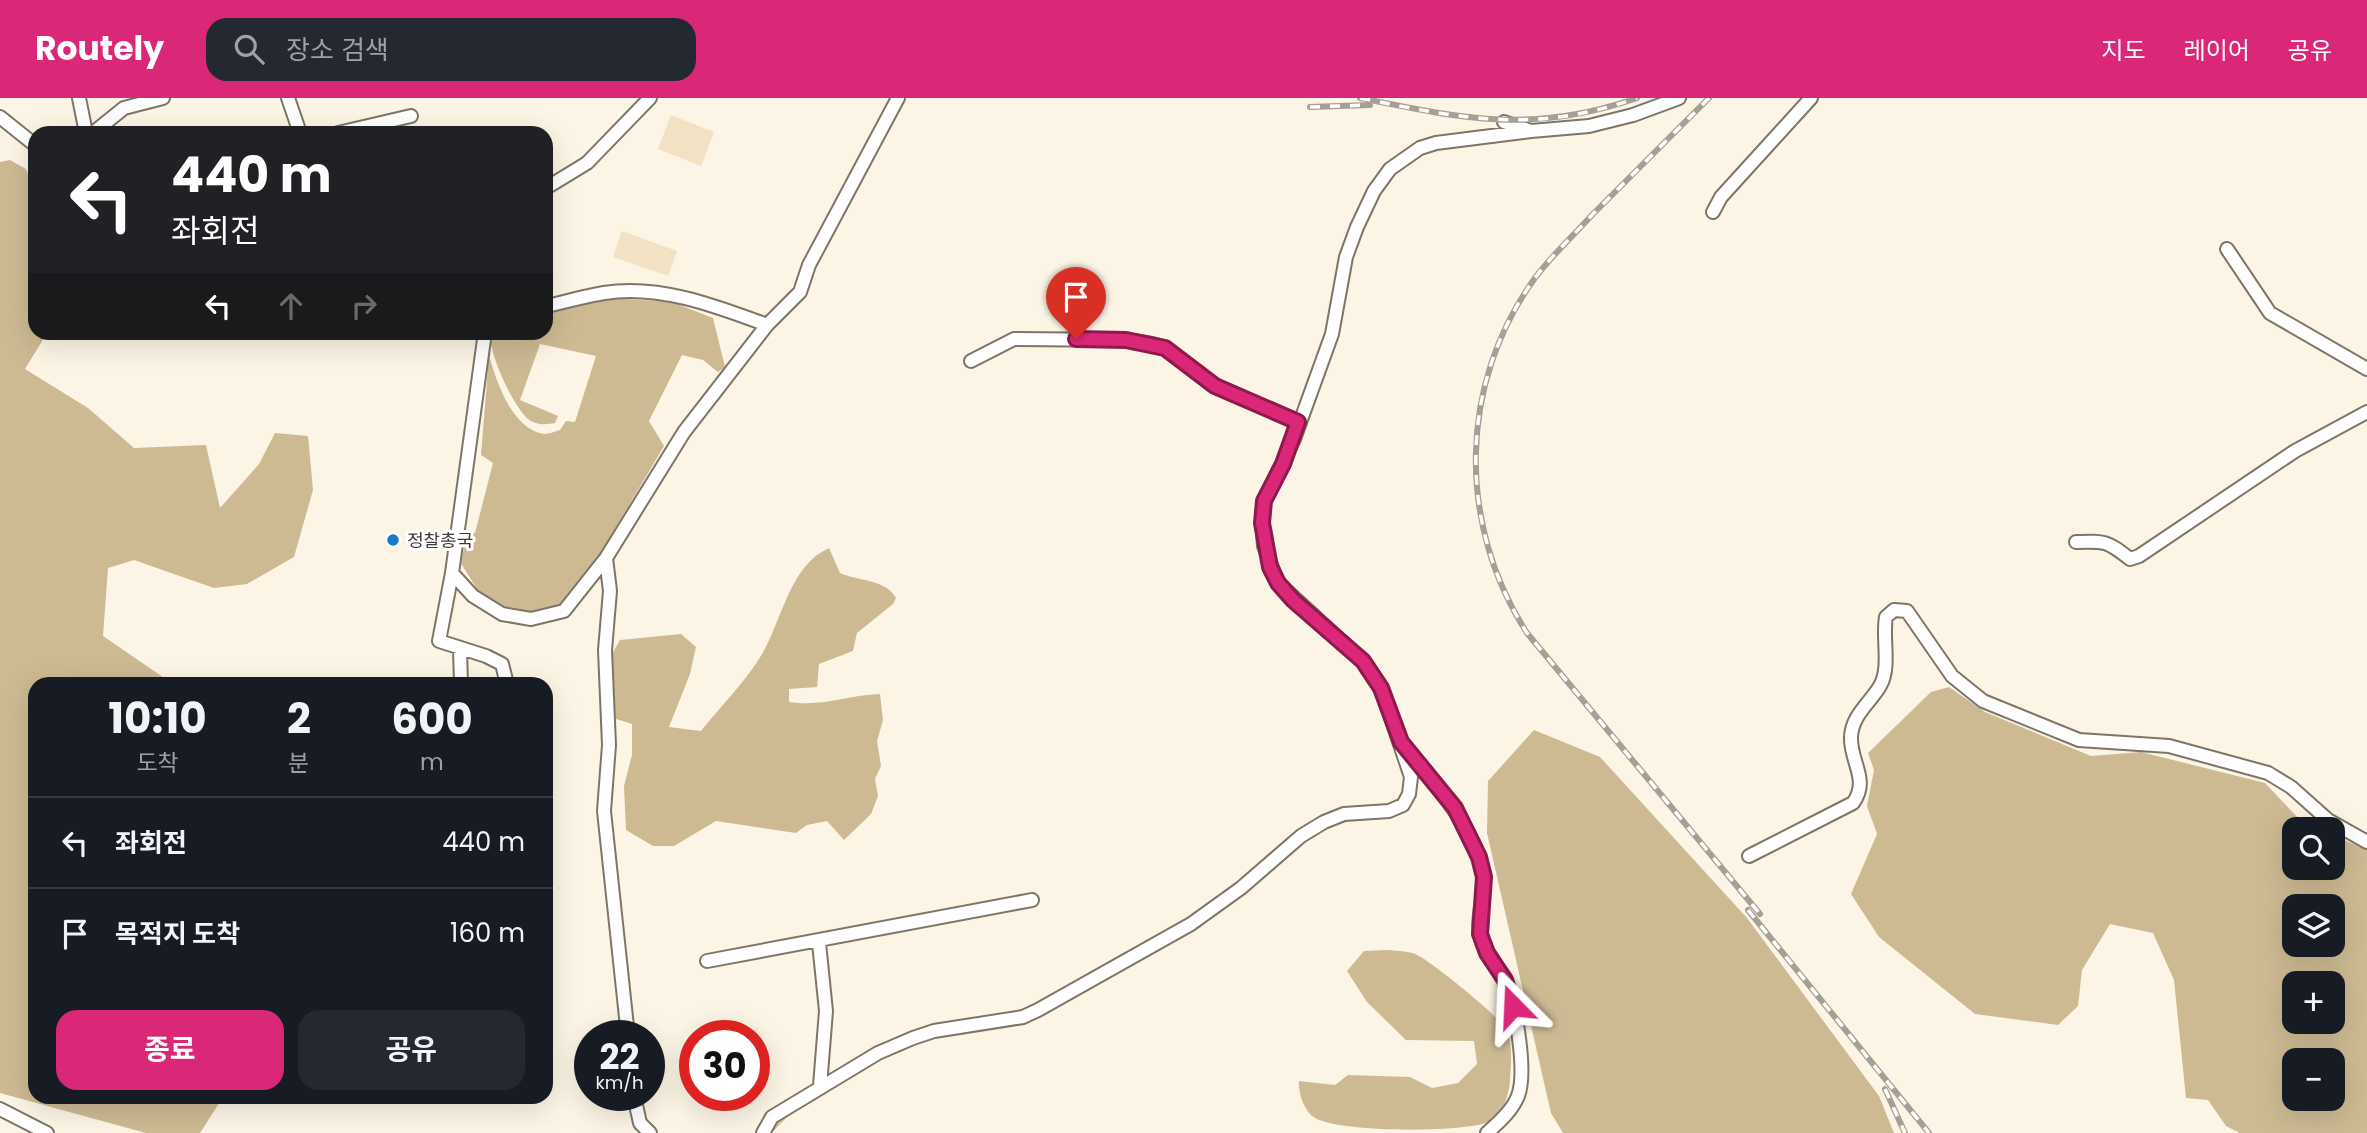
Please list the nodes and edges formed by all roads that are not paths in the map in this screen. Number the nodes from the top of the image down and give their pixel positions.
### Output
1 (79, 98) edge
2 (163, 98) edge
3 (288, 98) edge
4 (650, 98) edge
5 (898, 98) edge
6 (1679, 98) edge
7 (1811, 98) edge
8 (411, 116) dead end
9 (0, 117) edge
10 (1504, 122) dead end
11 (85, 126) edge
12 (102, 126) edge
13 (298, 126) edge
14 (368, 126) edge
15 (1531, 131) junction
16 (28, 139) edge
17 (553, 184) edge
18 (1713, 212) dead end
19 (2227, 249) dead end
20 (553, 304) edge
21 (767, 325) junction
22 (484, 340) edge
23 (971, 361) dead end
24 (2367, 369) edge
25 (2367, 412) edge
26 (1298, 422) junction
27 (2076, 542) dead end
28 (606, 558) junction
29 (452, 573) junction
30 (460, 649) junction
31 (461, 677) edge
32 (505, 677) edge
33 (1401, 742) junction
34 (2367, 842) edge
35 (1749, 856) dead end
36 (1032, 900) dead end
37 (820, 943) junction
38 (707, 961) dead end
39 (626, 1020) edge
40 (820, 1086) junction
41 (0, 1109) edge
42 (638, 1111) edge
43 (47, 1133) edge
44 (650, 1133) edge
45 (763, 1133) edge
46 (1487, 1133) edge

1 - 11 street
2 - 12 street
3 - 13 street
4 - 17 street
5 - 21 street
6 - 15 street
7 - 18 street
8 - 14 street
9 - 16 street
10 - 15 street
15 - 26 street
19 - 24 street
20 - 21 street
21 - 28 street
22 - 29 street
23 - 26 street
25 - 27 street
26 - 33 street
28 - 29 street
28 - 39 street
29 - 30 street
30 - 31 street
30 - 32 street
33 - 40 street
33 - 46 street
34 - 35 street
36 - 37 street
37 - 38 street
37 - 40 street
40 - 45 street
41 - 43 street
42 - 44 street

